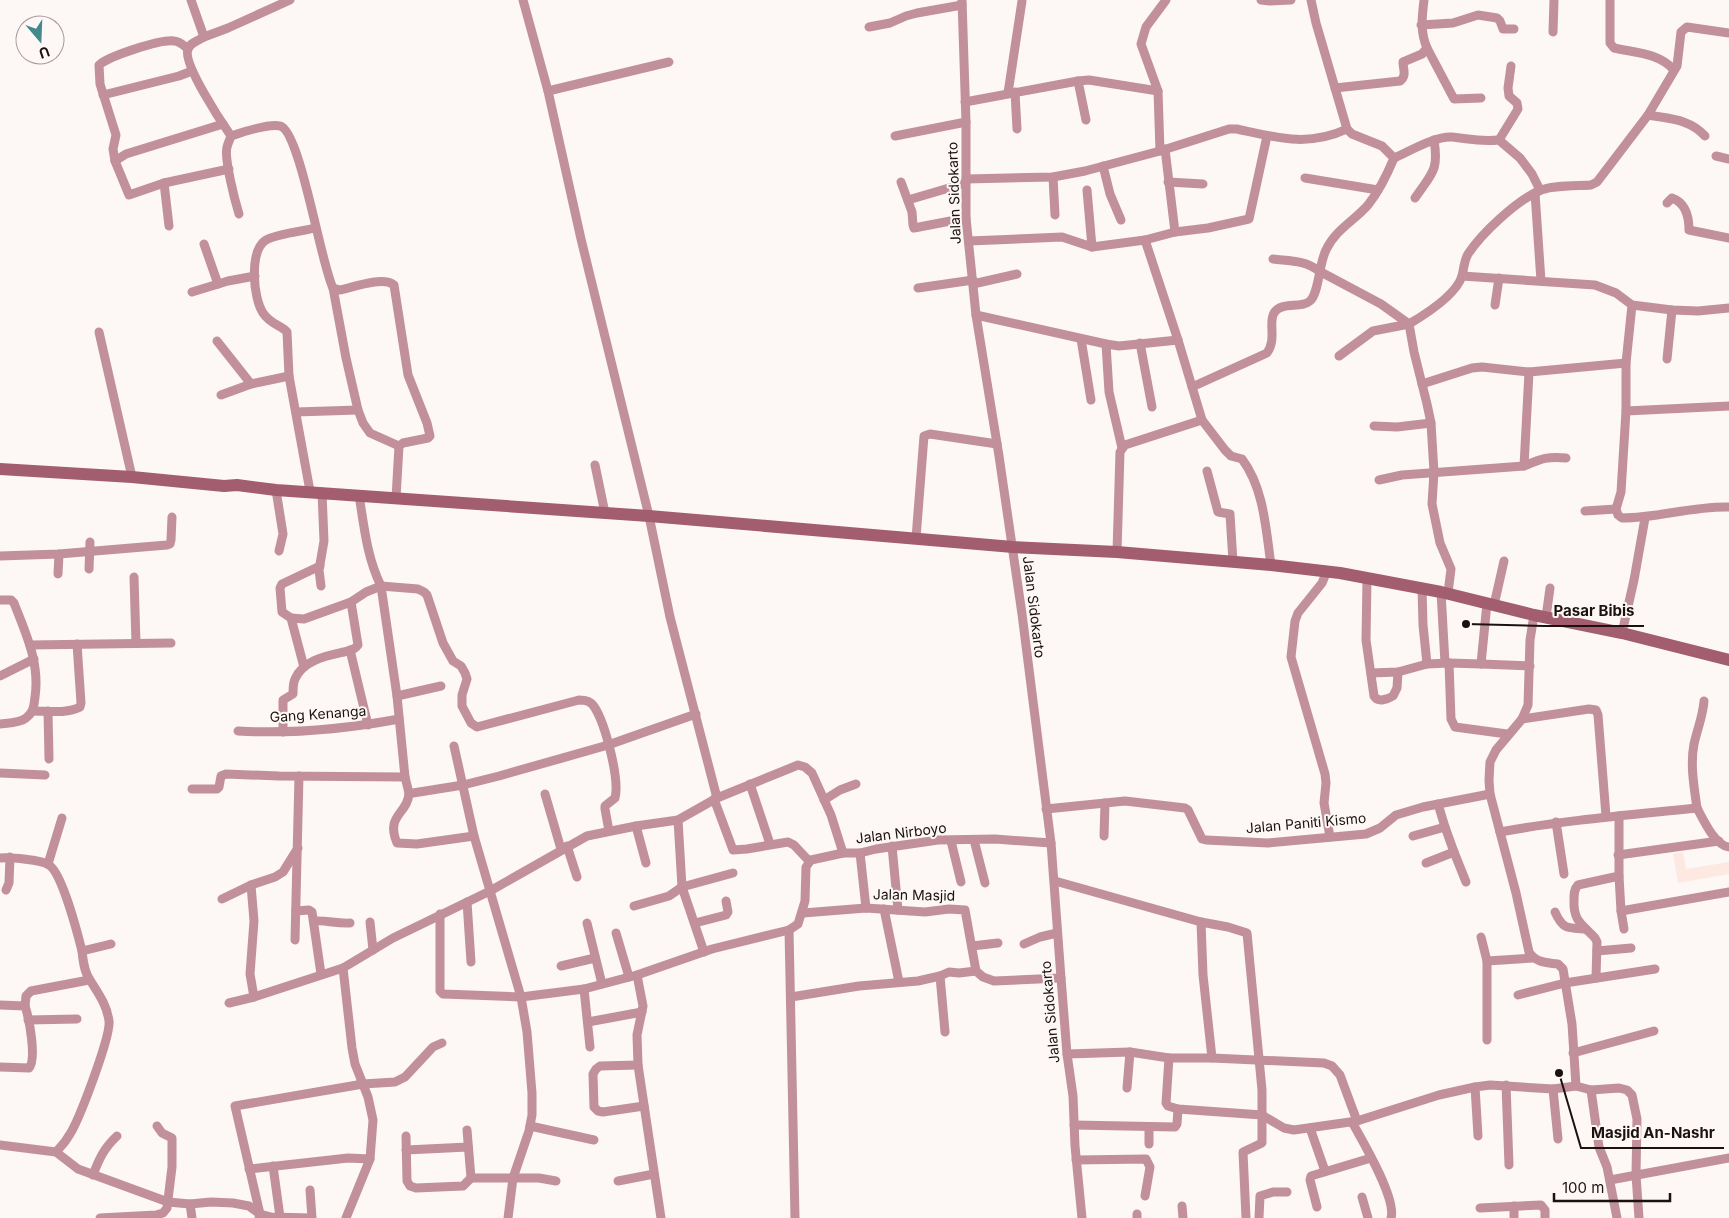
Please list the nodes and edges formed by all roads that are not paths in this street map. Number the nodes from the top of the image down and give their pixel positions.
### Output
1 (191, 0) edge
2 (290, 0) edge
3 (523, 0) edge
4 (1022, 0) edge
5 (1166, 0) edge
6 (1261, 0) edge
7 (1291, 0) edge
8 (1311, 0) edge
9 (1424, 0) edge
10 (1554, 0) edge
11 (1610, 0) edge
12 (962, 2) edge
13 (1422, 25) junction
14 (869, 27) dead end
15 (1514, 29) dead end
16 (1552, 32) dead end
17 (1729, 33) edge
18 (204, 37) junction
19 (1427, 48) junction
20 (188, 49) junction
21 (668, 62) dead end
22 (1511, 66) dead end
23 (1674, 70) junction
24 (192, 71) junction
25 (1078, 81) junction
26 (1336, 88) junction
27 (548, 91) junction
28 (1158, 91) junction
29 (1012, 92) junction
30 (103, 95) junction
31 (1481, 98) dead end
32 (965, 102) junction
33 (1648, 115) junction
34 (1086, 120) dead end
35 (966, 122) junction
36 (223, 124) junction
37 (1017, 129) dead end
38 (1348, 129) junction
39 (232, 136) junction
40 (895, 136) dead end
41 (1267, 136) junction
42 (1705, 136) dead end
43 (1434, 140) junction
44 (1499, 140) junction
45 (1162, 150) junction
46 (1716, 156) dead end
47 (1394, 158) junction
48 (1729, 159) edge
49 (116, 161) junction
50 (1103, 166) junction
51 (229, 169) junction
52 (1053, 177) junction
53 (1305, 178) dead end
54 (966, 181) junction
55 (901, 182) dead end
56 (1168, 182) junction
57 (164, 183) junction
58 (1203, 184) dead end
59 (1087, 190) dead end
60 (1378, 190) junction
61 (1537, 191) junction
62 (1416, 198) dead end
63 (908, 200) junction
64 (1667, 202) dead end
65 (239, 214) dead end
66 (1056, 215) dead end
67 (966, 218) junction
68 (1121, 220) dead end
69 (169, 226) dead end
70 (315, 228) junction
71 (1174, 232) junction
72 (1729, 238) edge
73 (969, 240) junction
74 (1145, 240) junction
75 (204, 244) dead end
76 (1092, 246) junction
77 (1273, 259) dead end
78 (1319, 271) junction
79 (1016, 274) dead end
80 (254, 276) junction
81 (1462, 276) junction
82 (1499, 278) junction
83 (1540, 281) junction
84 (973, 282) junction
85 (218, 284) junction
86 (333, 288) junction
87 (918, 288) dead end
88 (192, 292) dead end
89 (1495, 305) dead end
90 (1632, 305) junction
91 (1729, 308) edge
92 (1672, 310) junction
93 (976, 315) junction
94 (1410, 324) junction
95 (99, 332) dead end
96 (1081, 339) junction
97 (1178, 340) junction
98 (217, 341) dead end
99 (1140, 343) junction
100 (1106, 344) junction
101 (1339, 356) dead end
102 (1667, 360) dead end
103 (1626, 363) junction
104 (1529, 372) junction
105 (290, 376) junction
106 (252, 384) junction
107 (1422, 384) junction
108 (1192, 387) junction
109 (220, 395) dead end
110 (1092, 400) dead end
111 (1729, 406) edge
112 (1152, 407) dead end
113 (358, 410) junction
114 (1626, 411) junction
115 (296, 412) junction
116 (1202, 420) junction
117 (1431, 423) junction
118 (1374, 426) dead end
119 (997, 444) junction
120 (399, 446) junction
121 (1122, 448) junction
122 (1566, 458) dead end
123 (595, 465) dead end
124 (1524, 466) junction
125 (0, 469) edge
126 (1207, 471) dead end
127 (1434, 472) junction
128 (132, 477) junction
129 (1379, 480) dead end
130 (276, 490) junction
131 (316, 492) junction
132 (359, 495) junction
133 (396, 498) junction
134 (1729, 507) edge
135 (1616, 509) junction
136 (1585, 511) dead end
137 (605, 513) junction
138 (649, 516) junction
139 (172, 517) dead end
140 (1645, 518) junction
141 (916, 538) junction
142 (90, 546) junction
143 (1013, 547) junction
144 (279, 551) dead end
145 (1117, 552) junction
146 (59, 554) junction
147 (0, 556) edge
148 (1504, 561) dead end
149 (1233, 562) junction
150 (1271, 565) junction
151 (320, 566) junction
152 (89, 569) dead end
153 (1327, 572) junction
154 (58, 574) dead end
155 (134, 577) dead end
156 (1367, 578) junction
157 (321, 586) dead end
158 (381, 586) junction
159 (1422, 588) junction
160 (1550, 588) dead end
161 (1445, 593) junction
162 (0, 600) edge
163 (351, 602) junction
164 (1490, 604) junction
165 (1534, 615) junction
166 (1546, 617) junction
167 (291, 618) junction
168 (1622, 633) junction
169 (136, 643) junction
170 (171, 643) dead end
171 (77, 644) junction
172 (30, 645) junction
173 (350, 650) junction
174 (34, 659) junction
175 (1729, 660) edge
176 (1447, 663) junction
177 (1426, 664) junction
178 (1481, 664) junction
179 (1530, 666) junction
180 (304, 668) junction
181 (1398, 672) junction
182 (1371, 673) junction
183 (0, 676) edge
184 (441, 686) dead end
185 (397, 696) junction
186 (1704, 701) dead end
187 (33, 710) junction
188 (48, 712) junction
189 (696, 714) junction
190 (399, 719) junction
191 (1522, 719) junction
192 (0, 724) edge
193 (368, 725) junction
194 (238, 731) dead end
195 (283, 732) junction
196 (1507, 734) junction
197 (608, 745) junction
198 (454, 746) dead end
199 (49, 759) dead end
200 (0, 773) edge
201 (45, 775) dead end
202 (299, 776) junction
203 (405, 777) junction
204 (750, 784) junction
205 (856, 784) dead end
206 (463, 785) junction
207 (192, 789) dead end
208 (409, 793) junction
209 (545, 794) dead end
210 (1490, 794) junction
211 (716, 798) junction
212 (824, 800) junction
213 (1105, 803) junction
214 (1438, 804) junction
215 (1697, 808) junction
216 (1046, 810) junction
217 (1606, 816) junction
218 (1619, 816) junction
219 (62, 818) dead end
220 (678, 820) junction
221 (1556, 822) junction
222 (636, 826) junction
223 (1445, 827) junction
224 (609, 831) junction
225 (1500, 832) junction
226 (474, 836) junction
227 (1104, 836) dead end
228 (1413, 836) dead end
229 (1330, 837) junction
230 (974, 840) junction
231 (951, 841) junction
232 (1719, 841) junction
233 (1051, 843) junction
234 (770, 844) junction
235 (892, 846) junction
236 (1729, 847) edge
237 (298, 848) junction
238 (564, 848) junction
239 (1454, 852) junction
240 (843, 853) junction
241 (860, 853) junction
242 (1618, 855) junction
243 (10, 857) junction
244 (0, 858) edge
245 (809, 862) junction
246 (646, 863) dead end
247 (1426, 863) dead end
248 (48, 864) junction
249 (733, 873) dead end
250 (1564, 874) dead end
251 (1619, 876) junction
252 (578, 877) dead end
253 (1055, 881) junction
254 (961, 882) dead end
255 (1466, 882) dead end
256 (985, 883) dead end
257 (251, 885) junction
258 (682, 887) junction
259 (6, 890) dead end
260 (490, 891) junction
261 (1729, 892) edge
262 (222, 899) dead end
263 (726, 901) dead end
264 (467, 902) junction
265 (634, 906) dead end
266 (866, 908) junction
267 (884, 909) junction
268 (898, 910) junction
269 (296, 911) junction
270 (1621, 911) junction
271 (1555, 912) dead end
272 (803, 913) junction
273 (440, 914) junction
274 (314, 921) junction
275 (370, 922) dead end
276 (1201, 922) junction
277 (350, 923) dead end
278 (586, 923) dead end
279 (695, 924) junction
280 (1586, 929) junction
281 (789, 930) junction
282 (1624, 930) dead end
283 (616, 933) dead end
284 (1058, 933) junction
285 (1481, 937) dead end
286 (294, 940) dead end
287 (998, 943) dead end
288 (110, 944) dead end
289 (1024, 944) dead end
290 (972, 946) junction
291 (1631, 948) dead end
292 (373, 950) junction
293 (82, 951) junction
294 (1597, 951) junction
295 (704, 952) junction
296 (595, 958) junction
297 (1533, 958) junction
298 (1487, 961) junction
299 (471, 962) dead end
300 (561, 966) dead end
301 (343, 968) junction
302 (1656, 969) dead end
303 (976, 971) junction
304 (321, 974) junction
305 (633, 976) junction
306 (940, 976) junction
307 (1060, 978) junction
308 (1596, 978) junction
309 (89, 980) junction
310 (899, 982) junction
311 (1566, 983) junction
312 (602, 984) junction
313 (584, 989) junction
314 (1518, 994) dead end
315 (521, 997) junction
316 (791, 997) junction
317 (254, 998) junction
318 (229, 1003) dead end
319 (0, 1004) edge
320 (25, 1006) junction
321 (642, 1012) junction
322 (77, 1018) dead end
323 (28, 1020) junction
324 (588, 1022) junction
325 (945, 1032) dead end
326 (1654, 1032) dead end
327 (1487, 1040) dead end
328 (442, 1043) dead end
329 (590, 1047) dead end
330 (1130, 1052) junction
331 (1574, 1053) junction
332 (1067, 1054) junction
333 (1168, 1058) junction
334 (1212, 1058) junction
335 (1258, 1061) junction
336 (638, 1065) junction
337 (0, 1067) edge
338 (363, 1084) junction
339 (1506, 1085) junction
340 (1576, 1086) junction
341 (1475, 1087) junction
342 (1127, 1088) dead end
343 (1553, 1089) junction
344 (1591, 1090) junction
345 (644, 1106) junction
346 (1178, 1109) junction
347 (1262, 1115) junction
348 (1355, 1122) junction
349 (1074, 1125) junction
350 (157, 1126) dead end
351 (530, 1126) junction
352 (1150, 1127) junction
353 (1310, 1128) junction
354 (467, 1130) dead end
355 (117, 1136) dead end
356 (406, 1136) dead end
357 (1478, 1136) dead end
358 (1558, 1139) dead end
359 (594, 1140) dead end
360 (1149, 1144) dead end
361 (0, 1145) edge
362 (468, 1147) junction
363 (406, 1150) junction
364 (56, 1152) junction
365 (1371, 1158) junction
366 (1729, 1158) edge
367 (370, 1159) junction
368 (1076, 1160) junction
369 (1509, 1165) dead end
370 (273, 1166) junction
371 (250, 1169) junction
372 (1325, 1171) junction
373 (654, 1174) junction
374 (93, 1175) junction
375 (1636, 1175) junction
376 (471, 1178) junction
377 (513, 1178) junction
378 (1610, 1180) junction
379 (556, 1181) dead end
380 (618, 1181) dead end
381 (310, 1190) dead end
382 (1287, 1192) dead end
383 (1144, 1196) dead end
384 (1362, 1196) dead end
385 (168, 1202) junction
386 (190, 1204) junction
387 (1182, 1206) dead end
388 (1514, 1206) junction
389 (1317, 1207) dead end
390 (1480, 1208) dead end
391 (260, 1216) edge
392 (280, 1217) edge
393 (100, 1218) edge
394 (192, 1218) edge
395 (312, 1218) edge
396 (346, 1218) edge
397 (508, 1218) edge
398 (661, 1218) edge
399 (795, 1218) edge
400 (1082, 1218) edge
401 (1183, 1218) edge
402 (1246, 1218) edge
403 (1259, 1218) edge
404 (1368, 1218) edge
405 (1391, 1218) edge
406 (1514, 1218) edge
407 (1545, 1218) edge
408 (1617, 1218) edge
409 (1639, 1218) edge

1 - 18 street
2 - 18 street
3 - 27 street
4 - 29 street
5 - 28 street
6 - 7 street
8 - 26 street
9 - 13 street
10 - 16 street
11 - 23 street
12 - 14 street
12 - 32 street, Jalan Sidokarto
13 - 15 street
13 - 19 street
17 - 23 street
18 - 20 street
19 - 26 street
19 - 31 street
20 - 24 street
20 - 30 street
21 - 27 street
22 - 44 street
23 - 33 street
24 - 30 street
24 - 36 street
25 - 28 street
25 - 29 street
25 - 34 street
26 - 38 street
27 - 138 street
28 - 45 street
29 - 32 street
29 - 37 street
30 - 49 street
32 - 35 street, Jalan Sidokarto
33 - 42 street
33 - 61 street
35 - 40 street
35 - 54 street, Jalan Sidokarto
36 - 39 street
36 - 49 street
38 - 41 street
38 - 47 street
39 - 51 street
39 - 70 street
41 - 45 street
41 - 71 street
43 - 44 street
43 - 47 street
43 - 62 street
44 - 61 street
45 - 50 street
45 - 56 street
46 - 48 street
47 - 60 street
49 - 57 street
50 - 52 street
50 - 68 street
51 - 57 street
51 - 65 street
52 - 54 street
52 - 66 street
53 - 60 street
54 - 63 street
54 - 67 street, Jalan Sidokarto
55 - 63 street
56 - 58 street
56 - 71 street
57 - 69 street
59 - 76 street
60 - 78 street
61 - 81 street
61 - 83 street
63 - 67 street
64 - 72 street
67 - 73 street, Jalan Sidokarto
70 - 80 street
70 - 86 street
71 - 74 street
73 - 76 street
73 - 84 street, Jalan Sidokarto
74 - 76 street
74 - 97 street
75 - 85 street
77 - 78 street
78 - 94 street
78 - 108 street
79 - 84 street
80 - 85 street
80 - 105 street
81 - 82 street
81 - 94 street
82 - 83 street
82 - 89 street
83 - 90 street
84 - 87 street
84 - 93 street, Jalan Sidokarto
85 - 88 street
86 - 113 street
86 - 120 street
90 - 92 street
90 - 103 street
91 - 92 street
92 - 102 street
93 - 96 street
93 - 119 street, Jalan Sidokarto
94 - 101 street
94 - 107 street
95 - 128 street
96 - 100 street
96 - 110 street
97 - 99 street
97 - 108 street
98 - 106 street
99 - 100 street
99 - 112 street
100 - 121 street
103 - 104 street
103 - 114 street
104 - 107 street
104 - 124 street
105 - 106 street
105 - 115 street
106 - 109 street
107 - 117 street
108 - 116 street
111 - 114 street
113 - 115 street
113 - 120 street
114 - 135 street
115 - 131 street
116 - 121 street
116 - 150 street
117 - 118 street
117 - 127 street
119 - 141 street
119 - 143 street, Jalan Sidokarto
120 - 133 street
121 - 145 street
122 - 124 street
123 - 137 street
124 - 127 street
125 - 128 main road
126 - 149 street
127 - 129 street
127 - 161 street
128 - 130 main road
130 - 131 main road
130 - 144 street
131 - 132 main road
131 - 151 street
132 - 133 main road
132 - 158 street
133 - 137 main road
134 - 140 street
135 - 136 street
135 - 140 street
137 - 138 main road
138 - 141 main road
138 - 189 street
139 - 142 street
140 - 168 street
141 - 143 main road
142 - 146 street
142 - 152 street
143 - 145 main road
143 - 216 street, Jalan Sidokarto
145 - 149 main road
146 - 147 street
146 - 154 street
148 - 164 street
149 - 150 main road
150 - 153 main road
151 - 157 street
151 - 167 street
153 - 156 main road
153 - 229 street
155 - 169 street
156 - 159 main road
156 - 182 street
158 - 163 street
158 - 185 street
158 - 197 street
159 - 161 main road
159 - 177 street
160 - 166 street
161 - 164 main road
161 - 176 street
162 - 172 street
163 - 167 street
163 - 173 street
164 - 165 main road
164 - 178 street
165 - 166 main road
165 - 179 street
166 - 168 main road
167 - 180 street
168 - 175 main road
169 - 170 street
169 - 171 street
171 - 172 street
171 - 188 street
172 - 174 street
173 - 180 street
173 - 193 street
174 - 183 street
174 - 187 street
176 - 177 street
176 - 178 street
176 - 196 street
177 - 181 street
178 - 179 street
179 - 191 street
180 - 195 street
181 - 182 street
181 - 182 street
184 - 185 street
185 - 190 street
186 - 215 street
187 - 188 street
187 - 192 street
188 - 199 street
189 - 197 street
189 - 211 street
190 - 193 street, Gang Kenanga
190 - 203 street
191 - 196 street
191 - 217 street
193 - 195 street, Gang Kenanga
194 - 195 street, Gang Kenanga
196 - 210 street
197 - 206 street
197 - 224 street
198 - 206 street
200 - 201 street
202 - 203 street
202 - 207 street
202 - 237 street
203 - 208 street
204 - 211 street
204 - 212 street
204 - 234 street
205 - 212 street
206 - 208 street
206 - 226 street
208 - 226 street
209 - 238 street
210 - 214 street, Jalan Paniti Kismo
210 - 225 street
211 - 220 street
211 - 234 street
212 - 240 street
213 - 216 street, Jalan Paniti Kismo
213 - 227 street
213 - 229 street, Jalan Paniti Kismo
214 - 223 street
214 - 229 street, Jalan Paniti Kismo
215 - 218 street
215 - 232 street
216 - 233 street, Jalan Sidokarto
217 - 218 street
217 - 221 street
218 - 242 street
219 - 248 street
220 - 222 street
220 - 258 street
221 - 225 street
221 - 250 street
222 - 224 street
222 - 246 street
223 - 228 street
223 - 239 street
224 - 238 street
225 - 297 street
226 - 260 street
230 - 231 street, Jalan Nirboyo
230 - 233 street, Jalan Nirboyo
230 - 256 street
231 - 235 street, Jalan Nirboyo
231 - 254 street
232 - 236 street
232 - 242 street
233 - 253 street, Jalan Sidokarto
234 - 245 street
235 - 241 street, Jalan Nirboyo
235 - 268 street
237 - 257 street
237 - 269 street
238 - 252 street
238 - 260 street
239 - 247 street
239 - 255 street
240 - 241 street, Jalan Nirboyo
240 - 245 street, Jalan Nirboyo
241 - 266 street
242 - 251 street
243 - 244 street
243 - 248 street
243 - 259 street
245 - 272 street
248 - 293 street
249 - 258 street
251 - 270 street
251 - 280 street
253 - 276 street
253 - 284 street, Jalan Sidokarto
257 - 262 street
257 - 317 street
258 - 265 street
258 - 279 street
260 - 264 street
260 - 315 street
261 - 270 street
263 - 279 street
264 - 273 street
264 - 299 street
266 - 267 street, Jalan Masjid
266 - 272 street, Jalan Masjid
267 - 268 street, Jalan Masjid
267 - 310 street
268 - 290 street, Jalan Masjid
269 - 274 street
269 - 286 street
270 - 282 street
271 - 280 street
272 - 281 street
273 - 292 street
273 - 315 street
274 - 277 street
274 - 304 street
275 - 292 street
276 - 334 street
276 - 335 street
278 - 296 street
279 - 295 street
280 - 294 street
281 - 295 street
281 - 316 street
283 - 305 street
284 - 289 street
284 - 307 street, Jalan Sidokarto
285 - 298 street
287 - 290 street
288 - 293 street
290 - 303 street, Jalan Masjid
291 - 294 street
292 - 301 street
293 - 309 street
294 - 308 street
295 - 305 street
296 - 300 street
296 - 312 street
297 - 298 street
297 - 311 street
298 - 327 street
301 - 304 street
301 - 338 street
302 - 308 street
303 - 306 street
303 - 307 street
304 - 317 street
305 - 312 street
305 - 321 street
306 - 310 street
306 - 325 street
307 - 332 street, Jalan Sidokarto
308 - 311 street
309 - 320 street
309 - 364 street
310 - 316 street
311 - 314 street
311 - 331 street
312 - 313 street
313 - 315 street
313 - 324 street
315 - 351 street
316 - 399 street
317 - 318 street
319 - 320 street
320 - 323 street
321 - 324 street
321 - 336 street
322 - 323 street
323 - 337 street
324 - 329 street
326 - 331 street
328 - 338 street
330 - 332 street
330 - 333 street
330 - 342 street
331 - 340 street
332 - 349 street, Jalan Sidokarto
333 - 334 street
333 - 346 street
334 - 335 street
335 - 347 street
335 - 348 street
336 - 345 street
336 - 345 street
338 - 367 street
338 - 371 street
339 - 341 street
339 - 343 street
339 - 369 street
340 - 343 street
340 - 344 street
341 - 348 street
341 - 357 street
343 - 358 street
344 - 375 street
344 - 378 street
345 - 373 street
346 - 347 street
346 - 352 street
347 - 353 street
347 - 402 street
348 - 353 street
348 - 365 street
349 - 352 street
349 - 368 street, Jalan Sidokarto
350 - 385 street
351 - 359 street
351 - 377 street
352 - 360 street
353 - 372 street
354 - 362 street
355 - 374 street
356 - 363 street
361 - 364 street
362 - 363 street
362 - 376 street
363 - 376 street
364 - 374 street
365 - 372 street
365 - 405 street
366 - 375 street
367 - 370 street
367 - 396 street
368 - 383 street
368 - 400 street, Jalan Sidokarto
370 - 371 street
370 - 392 street
371 - 391 street
372 - 389 street
373 - 380 street
373 - 398 street
374 - 385 street
375 - 378 street
375 - 409 street
376 - 377 street
377 - 379 street
377 - 397 street
378 - 408 street
381 - 395 street
382 - 403 street
384 - 404 street
385 - 386 street
385 - 393 street
386 - 391 street
386 - 394 street
387 - 401 street
388 - 390 street
388 - 406 street
388 - 407 street
391 - 392 street
392 - 395 street

